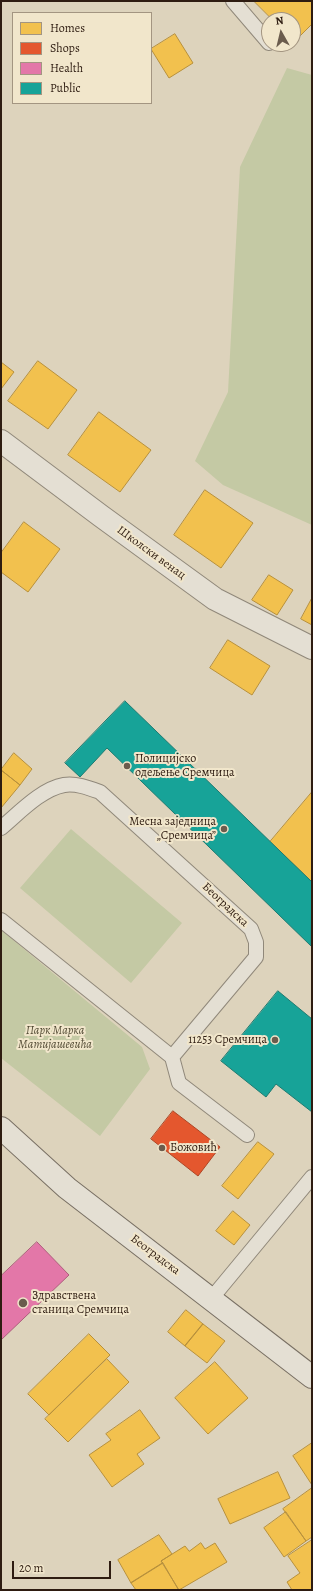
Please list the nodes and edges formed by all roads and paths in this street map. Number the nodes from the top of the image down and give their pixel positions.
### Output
1 (233, 1) edge
2 (261, 33) edge
3 (1, 441) edge
4 (312, 648) edge
5 (1, 828) edge
6 (1, 920) edge
7 (172, 1057) junction
8 (1, 1128) edge
9 (247, 1135) dead end
10 (312, 1177) edge
11 (211, 1298) junction
12 (312, 1377) edge

1 - 2 lane
3 - 4 main road, Школски венац
5 - 7 lane, Београдска
6 - 7 lane
7 - 9 lane
8 - 11 main road, Београдска
10 - 11 lane
11 - 12 main road, Београдска

